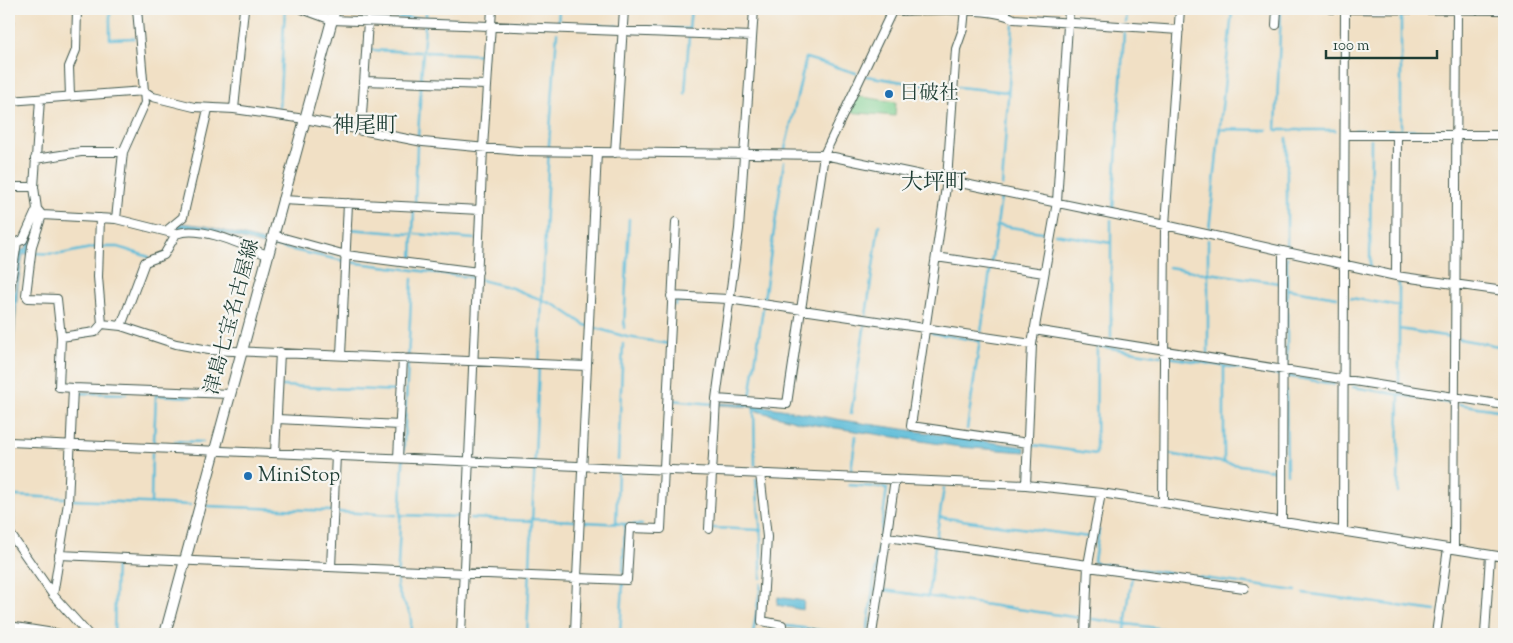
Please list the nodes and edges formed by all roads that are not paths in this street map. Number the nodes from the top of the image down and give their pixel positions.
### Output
1 (10, 9) edge
2 (76, 9) edge
3 (136, 9) edge
4 (244, 9) edge
5 (302, 9) edge
6 (335, 9) edge
7 (492, 9) edge
8 (624, 9) edge
9 (754, 9) edge
10 (1069, 9) edge
11 (1180, 9) edge
12 (1277, 9) edge
13 (1331, 9) edge
14 (1345, 9) edge
15 (1457, 9) edge
16 (892, 10) edge
17 (965, 10) edge
18 (1504, 10) edge
19 (332, 20) junction
20 (368, 21) junction
21 (1068, 22) junction
22 (9, 25) edge
23 (491, 25) junction
24 (1276, 25) dead end
25 (623, 30) junction
26 (1179, 30) junction
27 (752, 36) junction
28 (364, 81) junction
29 (487, 85) junction
30 (144, 91) junction
31 (70, 96) junction
32 (40, 99) junction
33 (9, 101) edge
34 (208, 109) junction
35 (234, 109) junction
36 (305, 119) junction
37 (361, 131) junction
38 (1345, 135) junction
39 (1397, 135) junction
40 (1456, 135) junction
41 (1504, 135) edge
42 (483, 148) junction
43 (123, 152) junction
44 (597, 152) junction
45 (615, 153) junction
46 (744, 155) junction
47 (824, 155) junction
48 (35, 159) junction
49 (947, 180) junction
50 (34, 186) junction
51 (9, 187) edge
52 (282, 200) junction
53 (1057, 202) junction
54 (348, 203) junction
55 (480, 210) junction
56 (40, 212) junction
57 (100, 218) junction
58 (116, 219) junction
59 (676, 222) dead end
60 (1165, 225) junction
61 (172, 233) junction
62 (13, 242) edge
63 (270, 244) junction
64 (1282, 251) junction
65 (936, 256) junction
66 (345, 259) junction
67 (1344, 265) junction
68 (1044, 273) junction
69 (1396, 276) junction
70 (478, 277) junction
71 (1455, 286) junction
72 (1504, 291) edge
73 (9, 295) edge
74 (671, 296) junction
75 (728, 299) junction
76 (801, 310) junction
77 (102, 324) junction
78 (120, 326) junction
79 (925, 328) junction
80 (1034, 330) junction
81 (61, 337) junction
82 (1032, 344) junction
83 (1164, 350) junction
84 (242, 351) junction
85 (280, 352) junction
86 (341, 355) junction
87 (407, 358) junction
88 (473, 361) junction
89 (587, 366) junction
90 (1282, 370) junction
91 (1343, 380) junction
92 (73, 388) junction
93 (230, 394) junction
94 (1454, 397) junction
95 (715, 402) junction
96 (1504, 405) edge
97 (277, 419) junction
98 (400, 425) junction
99 (12, 442) edge
100 (1028, 443) junction
101 (70, 444) junction
102 (215, 450) junction
103 (275, 453) junction
104 (336, 456) junction
105 (401, 458) junction
106 (469, 461) junction
107 (582, 466) junction
108 (664, 469) junction
109 (712, 471) junction
110 (760, 473) junction
111 (895, 479) junction
112 (1026, 485) junction
113 (1101, 493) junction
114 (1163, 503) junction
115 (1282, 521) junction
116 (709, 529) dead end
117 (1342, 531) junction
118 (9, 532) edge
119 (887, 537) junction
120 (1451, 548) junction
121 (59, 555) junction
122 (1490, 555) junction
123 (1504, 557) edge
124 (185, 561) junction
125 (1088, 566) junction
126 (331, 567) junction
127 (463, 573) junction
128 (578, 578) junction
129 (1244, 588) dead end
130 (53, 595) junction
131 (9, 626) edge
132 (41, 633) edge
133 (60, 634) edge
134 (88, 634) edge
135 (165, 634) edge
136 (461, 634) edge
137 (575, 634) edge
138 (815, 634) edge
139 (872, 634) edge
140 (1085, 634) edge
141 (1436, 634) edge
142 (1485, 634) edge

1 - 22 street
2 - 31 street
3 - 30 street
4 - 35 street
5 - 19 street
6 - 19 main road, 津島七宝名古屋線
7 - 23 street
8 - 25 street
9 - 27 street
10 - 21 street
11 - 26 street
12 - 24 street
13 - 14 street
14 - 15 street
14 - 38 street
15 - 18 street
15 - 40 street
16 - 17 street
16 - 47 street
17 - 21 street
17 - 49 street
19 - 20 street
19 - 36 main road, 津島七宝名古屋線
20 - 23 street
20 - 28 street
21 - 26 street
21 - 53 street
23 - 25 street
23 - 29 street
25 - 27 street
25 - 45 street
26 - 60 street
27 - 46 street
28 - 29 street
28 - 37 street
29 - 42 street
30 - 31 street
30 - 34 street
30 - 43 street
31 - 32 street
32 - 33 street
32 - 48 street
34 - 35 street
34 - 61 street
35 - 36 street
36 - 37 street
36 - 52 main road, 津島七宝名古屋線
37 - 42 street
38 - 39 street
38 - 67 street
39 - 40 street
39 - 69 street
40 - 41 street
40 - 71 street
42 - 44 street
42 - 55 street
43 - 48 street
43 - 58 street
44 - 45 street
44 - 89 street
45 - 46 street
46 - 47 street
46 - 75 street
47 - 49 street
47 - 76 street
48 - 50 street
49 - 53 street
49 - 65 street
50 - 51 street
50 - 56 street
52 - 54 street
52 - 63 main road, 津島七宝名古屋線
53 - 60 street
53 - 68 street
54 - 55 street
54 - 66 street
55 - 70 street
56 - 57 street
56 - 62 street
56 - 81 street
57 - 58 street
57 - 77 street
58 - 61 street
59 - 74 street
60 - 64 street
60 - 83 street
61 - 63 street
61 - 78 street
62 - 73 street
63 - 66 street
63 - 84 main road, 津島七宝名古屋線
64 - 67 street
64 - 90 street
65 - 68 street
65 - 79 street
66 - 70 street
66 - 86 street
67 - 69 street
67 - 91 street
68 - 80 street
69 - 71 street
70 - 88 street
71 - 72 street
71 - 94 street
74 - 75 street
74 - 108 street
75 - 76 street
75 - 95 street
76 - 79 street
76 - 95 street
77 - 78 street
77 - 81 street
78 - 84 street
79 - 82 street
79 - 100 street
80 - 82 street
80 - 83 street
81 - 92 street
82 - 100 street
83 - 90 street
83 - 114 street
84 - 85 street
84 - 93 main road, 津島七宝名古屋線
85 - 86 street
85 - 97 street
86 - 87 street
87 - 88 street
87 - 98 street
88 - 89 street
88 - 106 street
89 - 107 street
90 - 91 street
90 - 115 street
91 - 94 street
91 - 117 street
92 - 93 street
92 - 101 street
93 - 102 main road, 津島七宝名古屋線
94 - 96 street
94 - 120 street
95 - 109 street
97 - 98 street
97 - 103 street
98 - 105 street
99 - 101 street
100 - 112 street
101 - 102 street
101 - 121 street
102 - 103 street
102 - 124 main road, 津島七宝名古屋線
103 - 104 street
104 - 105 street
104 - 126 street
105 - 106 street
106 - 107 street
106 - 127 street
107 - 108 street
107 - 128 street
108 - 109 street
108 - 128 street
109 - 110 street
109 - 116 street
110 - 111 street
110 - 138 street
111 - 112 street
111 - 119 street
112 - 113 street
113 - 114 street
113 - 125 street
114 - 115 street
115 - 117 street
117 - 120 street
118 - 130 street
119 - 125 street
119 - 139 street
120 - 122 street
120 - 141 street
121 - 124 street
121 - 130 street
122 - 123 street
122 - 142 street
124 - 126 street
124 - 135 main road, 津島七宝名古屋線
125 - 129 street
125 - 140 street
126 - 127 street
127 - 128 street
127 - 136 street
128 - 137 street
130 - 134 street
131 - 132 street
132 - 133 street

